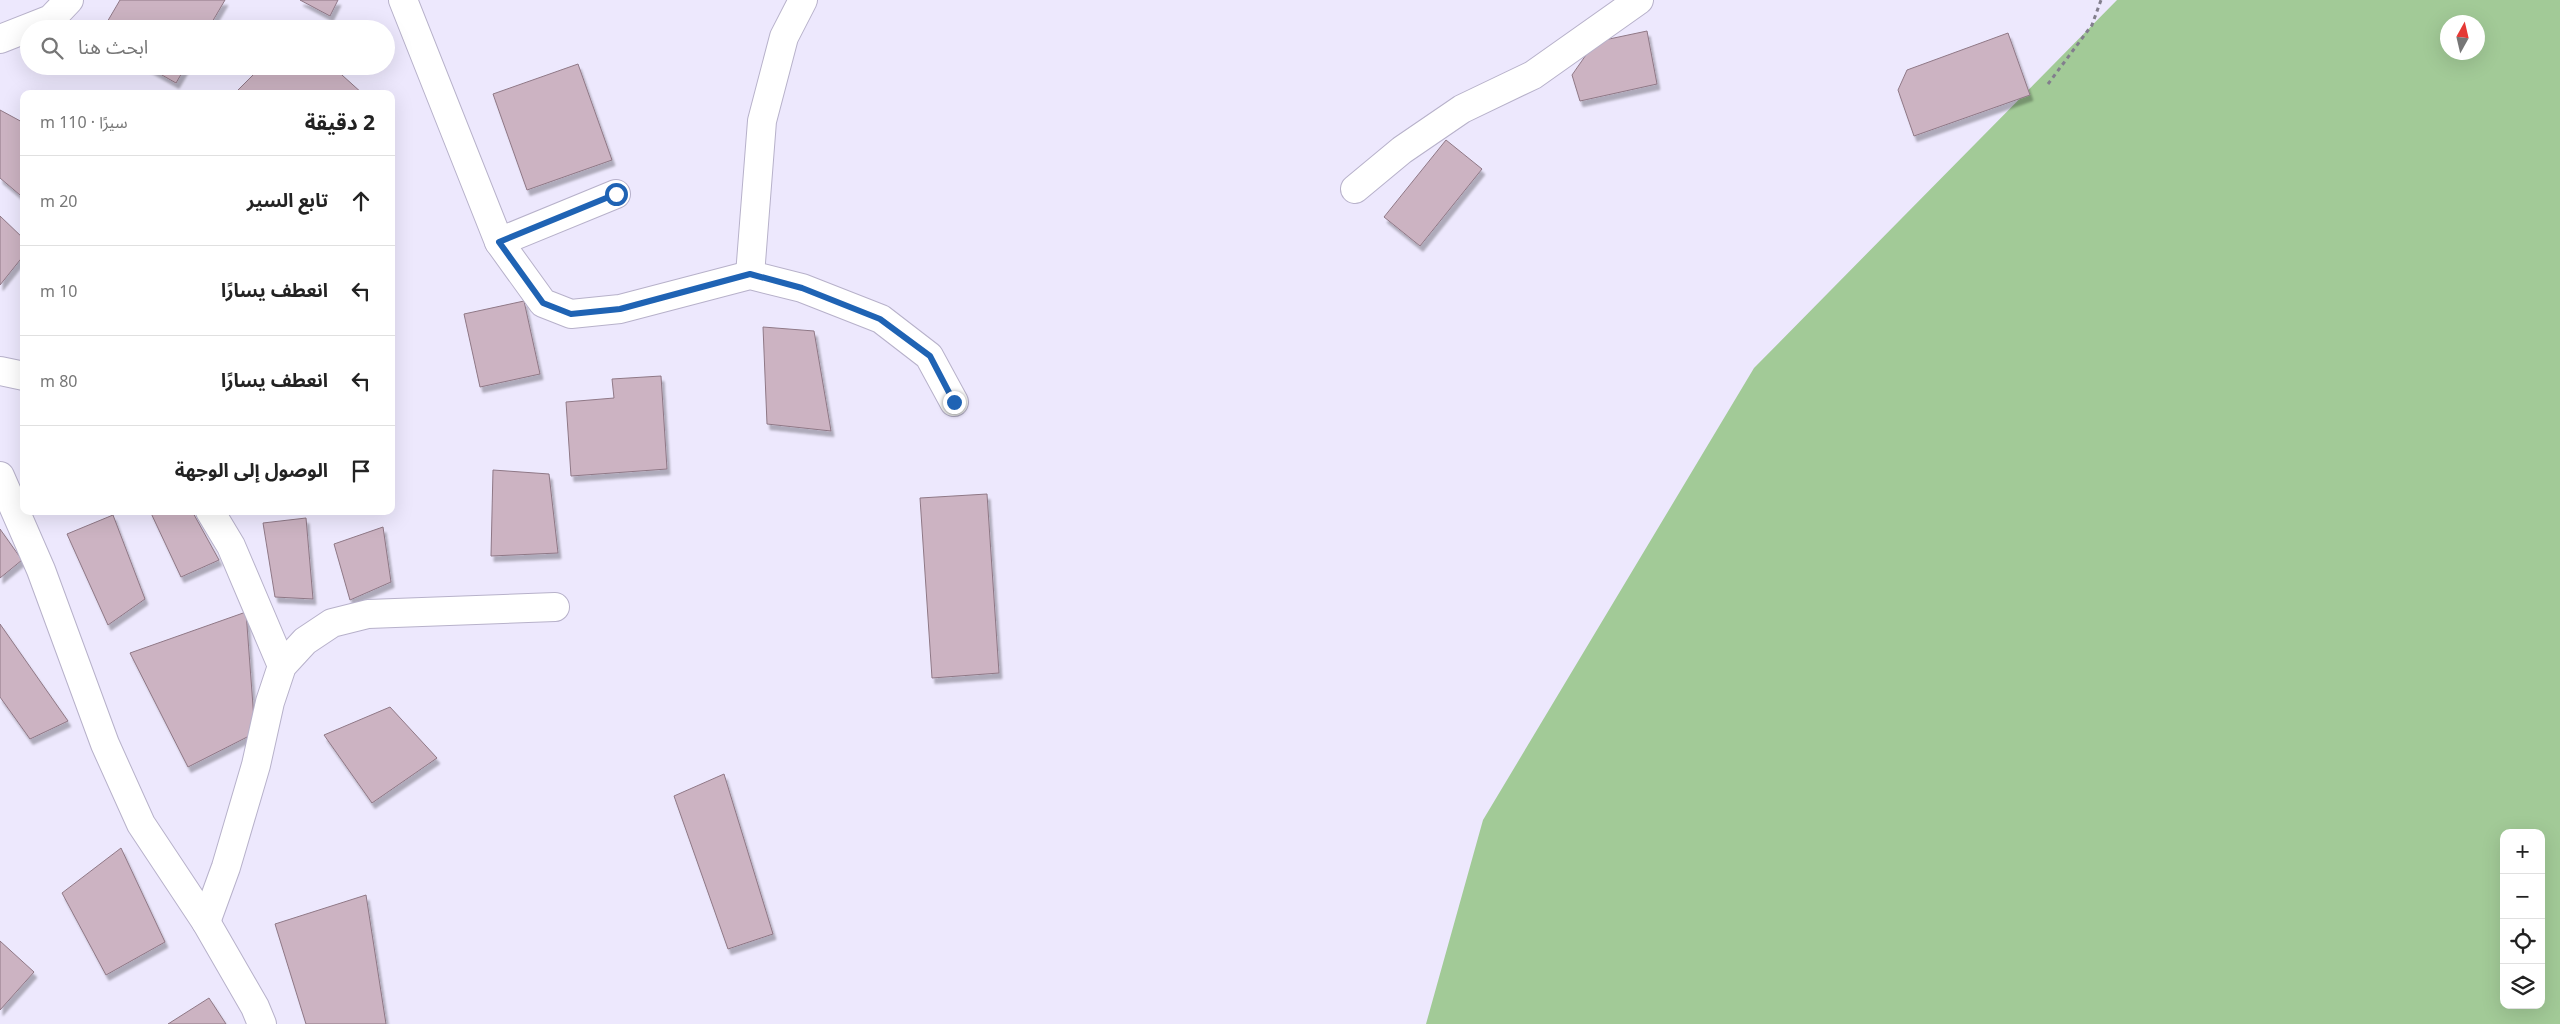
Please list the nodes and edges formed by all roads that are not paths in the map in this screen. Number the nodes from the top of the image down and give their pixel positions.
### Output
1 (69, 0) edge
2 (403, 0) edge
3 (803, 0) edge
4 (1639, 0) edge
5 (48, 20) edge
6 (20, 31) edge
7 (0, 39) edge
8 (1355, 189) dead end
9 (616, 194) dead end
10 (499, 242) junction
11 (750, 274) junction
12 (0, 371) edge
13 (20, 375) edge
14 (954, 402) dead end
15 (0, 476) edge
16 (212, 515) edge
17 (555, 607) dead end
18 (282, 666) junction
19 (206, 922) junction
20 (262, 1024) edge

1 - 5 street
2 - 10 street
3 - 11 street
4 - 8 street
6 - 7 street
9 - 10 street
10 - 11 street
11 - 14 street
12 - 13 street
15 - 19 street
16 - 18 street
17 - 18 street
18 - 19 street
19 - 20 street

